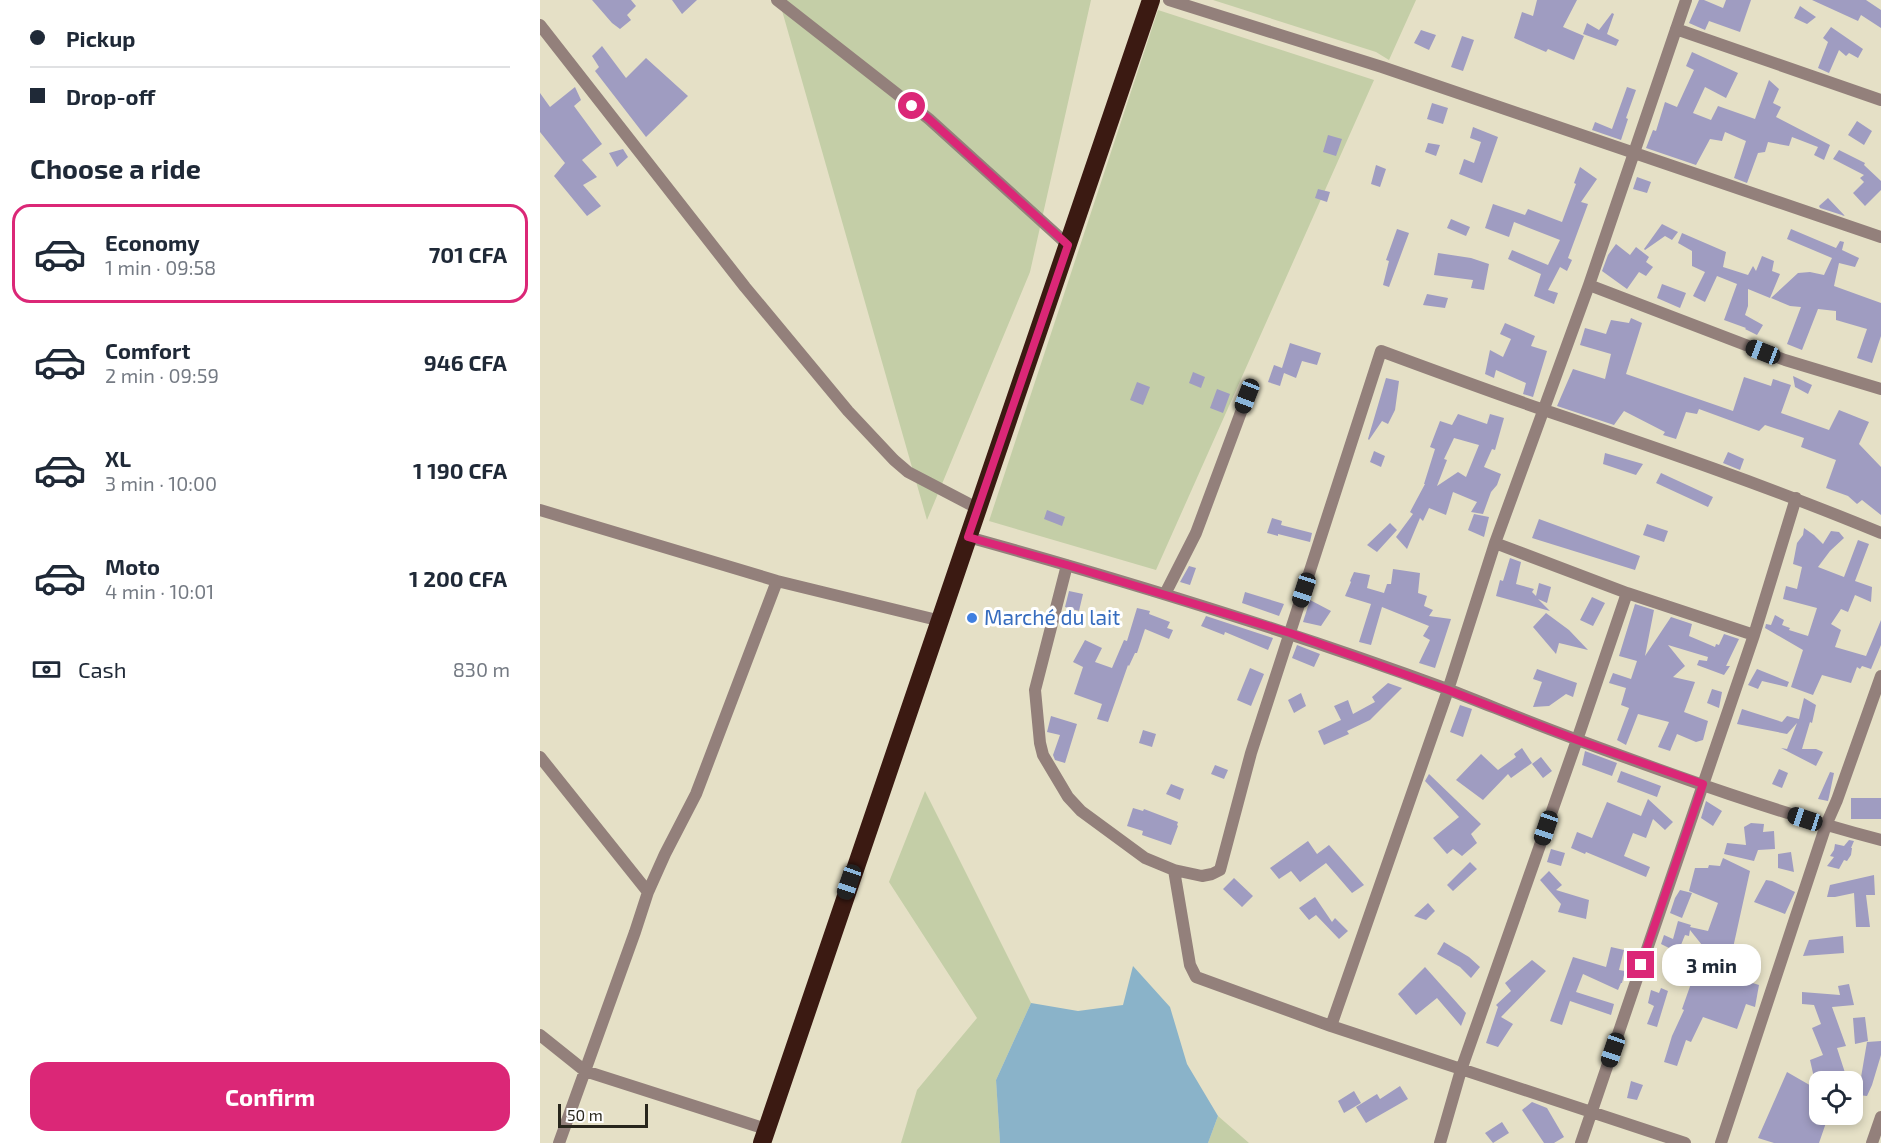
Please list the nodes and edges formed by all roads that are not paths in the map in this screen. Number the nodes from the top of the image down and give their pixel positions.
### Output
1 (777, 0) edge
2 (1151, 0) edge
3 (1169, 0) edge
4 (1686, 0) edge
5 (540, 25) edge
6 (1676, 29) junction
7 (1881, 100) edge
8 (1634, 153) junction
9 (1881, 237) edge
10 (1068, 245) junction
11 (1588, 285) junction
12 (1881, 389) edge
13 (1247, 396) dead end
14 (1542, 409) junction
15 (1796, 498) junction
16 (977, 508) junction
17 (540, 510) edge
18 (1881, 533) edge
19 (968, 537) junction
20 (1495, 543) junction
21 (1067, 565) junction
22 (777, 581) junction
23 (1627, 593) junction
24 (1165, 594) junction
25 (937, 620) junction
26 (1290, 633) junction
27 (1754, 635) junction
28 (1881, 676) edge
29 (1448, 690) junction
30 (1577, 740) junction
31 (540, 757) edge
32 (1703, 784) junction
33 (1826, 825) junction
34 (1881, 840) edge
35 (1174, 870) junction
36 (648, 892) junction
37 (1331, 1026) junction
38 (540, 1035) edge
39 (1461, 1070) junction
40 (585, 1071) junction
41 (1592, 1113) junction
42 (1881, 1117) edge
43 (764, 1136) edge
44 (559, 1143) edge
45 (1440, 1143) edge
46 (1581, 1143) edge
47 (1685, 1143) edge
48 (1721, 1143) edge
49 (1872, 1143) edge

1 - 10 street
2 - 10 highway
3 - 8 street
4 - 6 street
5 - 16 street
6 - 7 street
6 - 8 street
8 - 9 street
8 - 11 street
10 - 16 highway
11 - 12 street
11 - 14 street
13 - 24 street
14 - 15 street
14 - 20 street
14 - 26 street
15 - 18 street
15 - 27 street
16 - 19 highway
17 - 22 street
19 - 21 street
19 - 25 highway
20 - 23 street
20 - 29 street
21 - 24 street
21 - 35 street
22 - 25 street
22 - 36 street
23 - 27 street
23 - 30 street
24 - 26 street
25 - 43 highway
26 - 29 street
26 - 35 street
27 - 32 street
28 - 33 street
29 - 30 street
29 - 37 street
30 - 32 street
30 - 39 street
31 - 36 street
32 - 33 street
32 - 41 street
33 - 34 street
33 - 48 street
35 - 37 street
36 - 40 street
37 - 39 street
38 - 40 street
39 - 41 street
39 - 45 street
40 - 43 street
40 - 44 street
41 - 46 street
41 - 47 street
42 - 49 street

